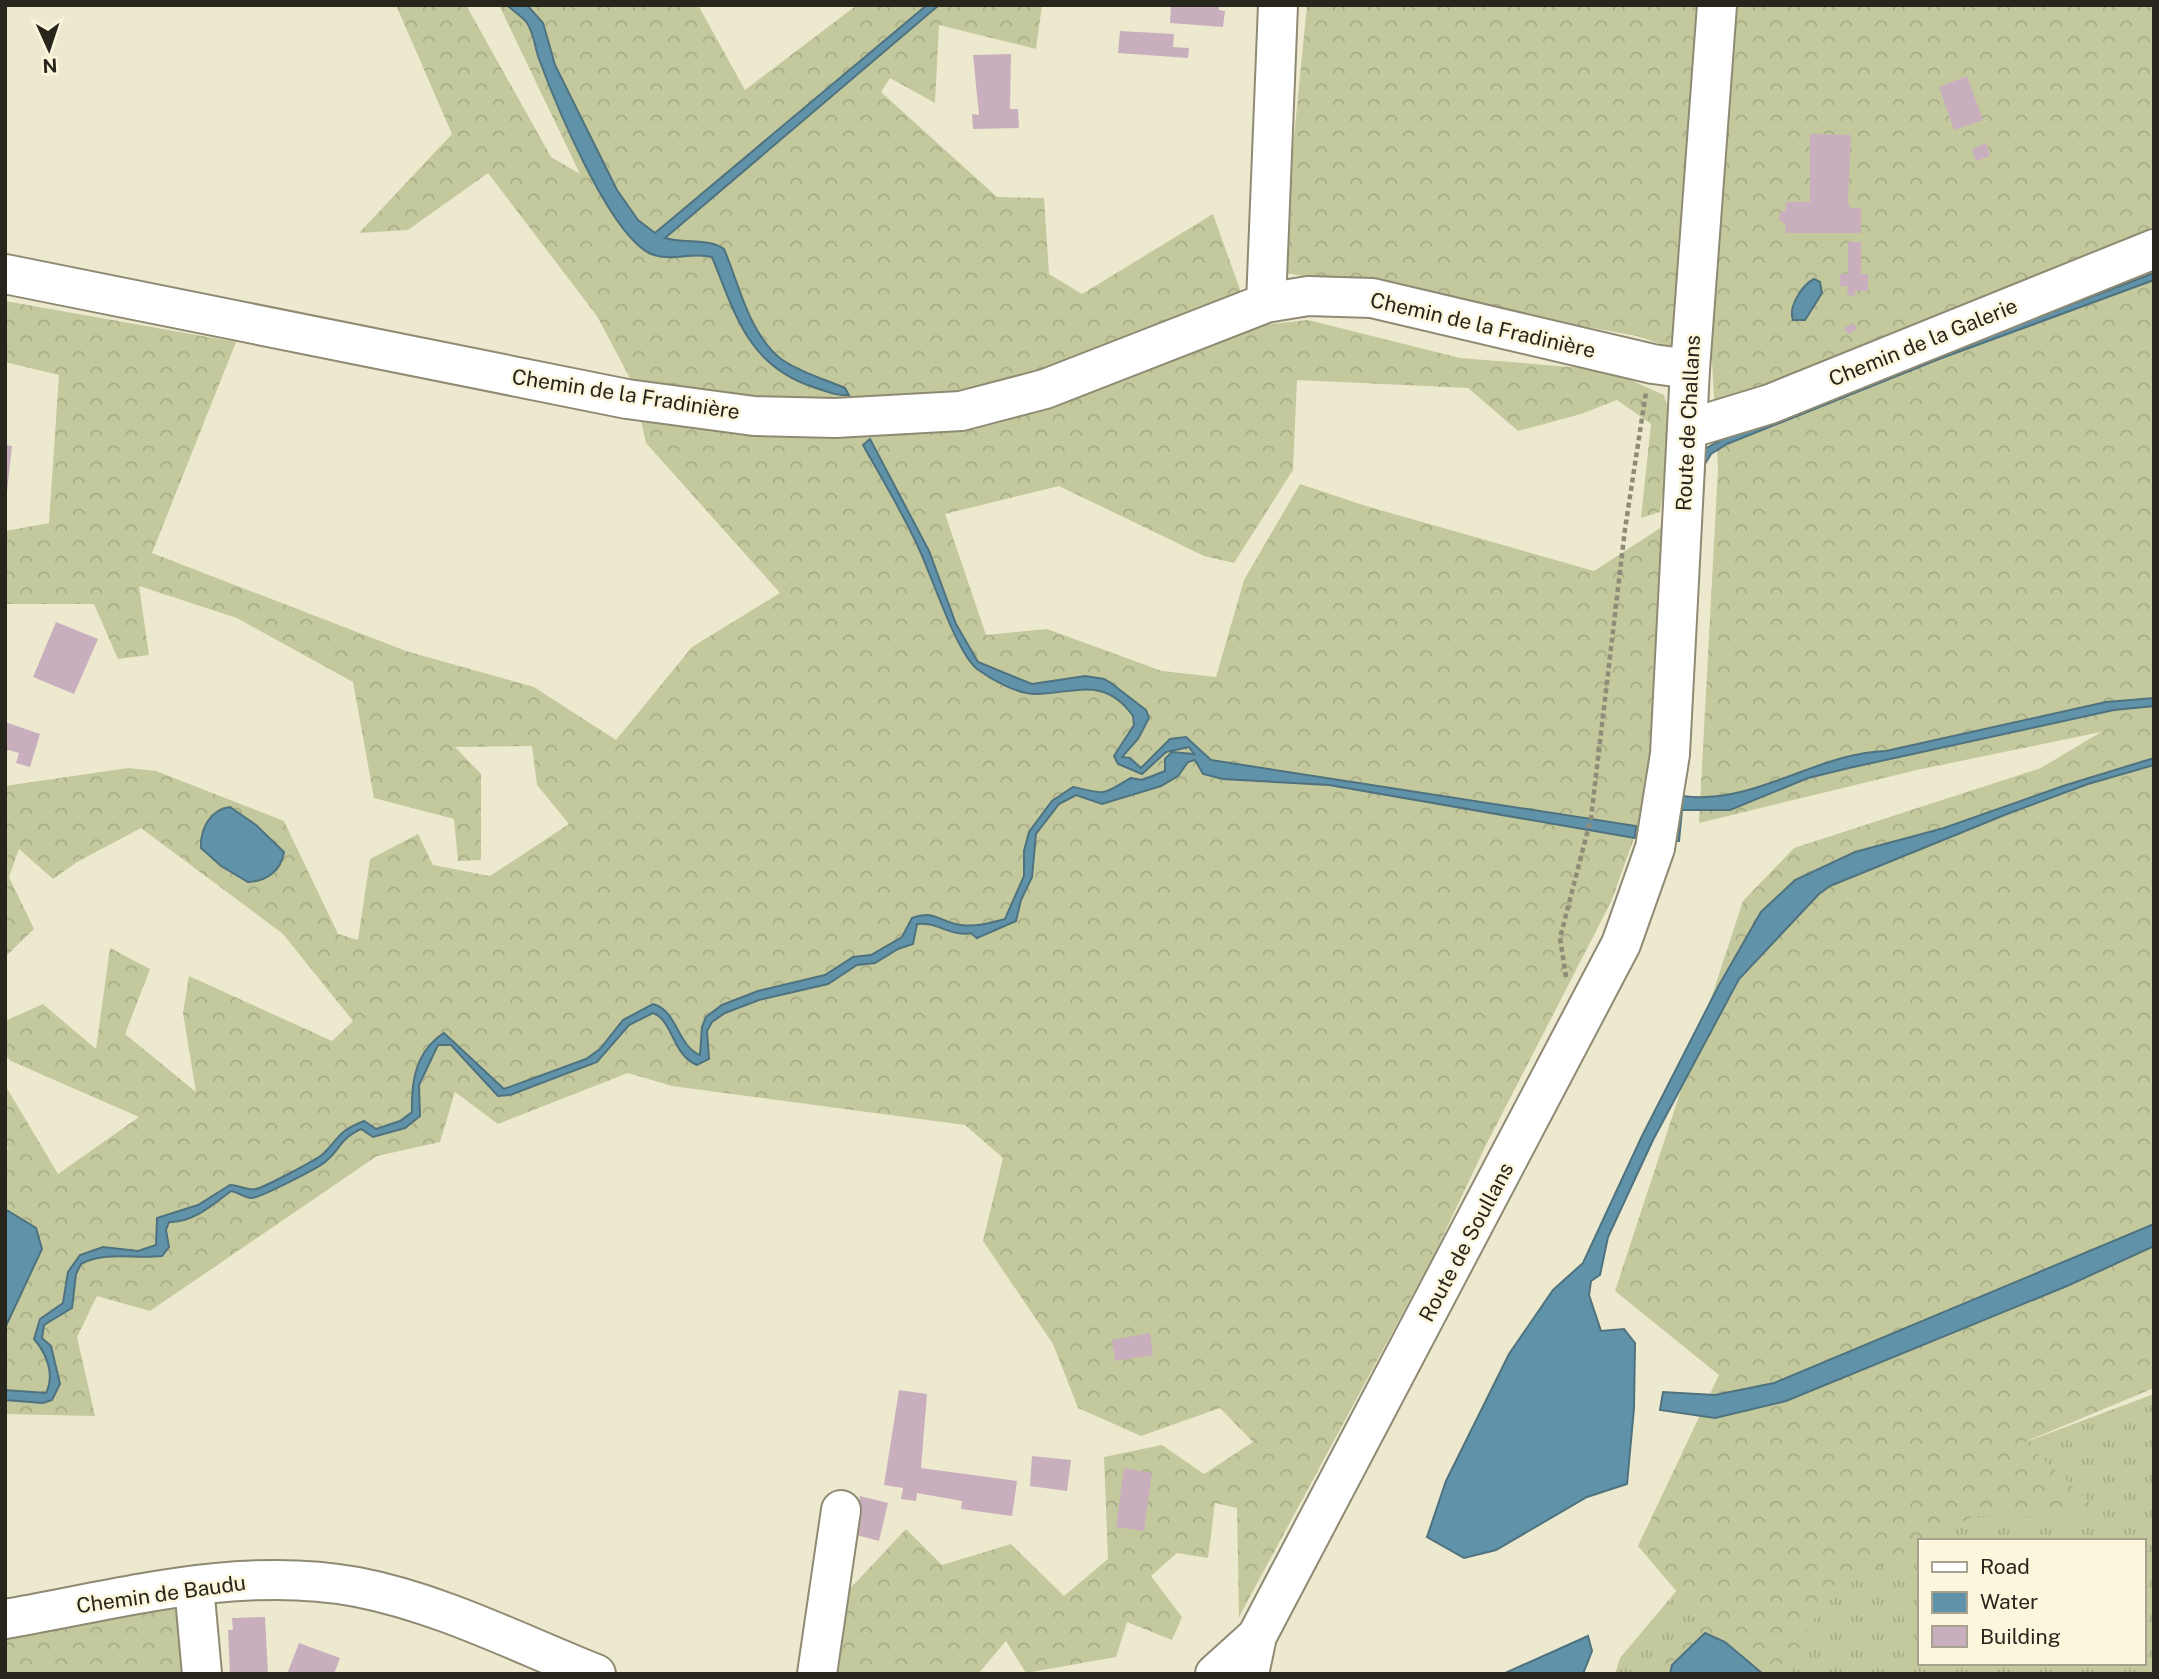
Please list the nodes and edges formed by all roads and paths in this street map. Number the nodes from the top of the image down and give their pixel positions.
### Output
1 (1278, 5) edge
2 (1717, 5) edge
3 (2154, 249) edge
4 (5, 274) edge
5 (1266, 303) junction
6 (1653, 364) junction
7 (1690, 369) junction
8 (1688, 424) junction
9 (1656, 841) joint
10 (1568, 988) dead end
11 (841, 1510) dead end
12 (194, 1586) junction
13 (5, 1619) edge
14 (1257, 1636) junction
15 (202, 1674) edge
16 (596, 1674) edge
17 (817, 1674) edge
18 (1215, 1674) edge
19 (1249, 1674) edge

1 - 5 street
2 - 7 street, Route de Challans
3 - 8 street, Chemin de la Galerie
4 - 5 street, Chemin de la Fradinière
5 - 6 street, Chemin de la Fradinière
6 - 7 street, Chemin de la Fradinière
6 - 10 path
7 - 8 street, Route de Challans
8 - 9 street, Route de Challans
9 - 14 street, Route de Soullans
11 - 17 street
12 - 13 street, Chemin de Baudu
12 - 15 street
12 - 16 street, Chemin de Baudu
14 - 18 street, Route de Soullans
14 - 19 street, Route de Soullans

